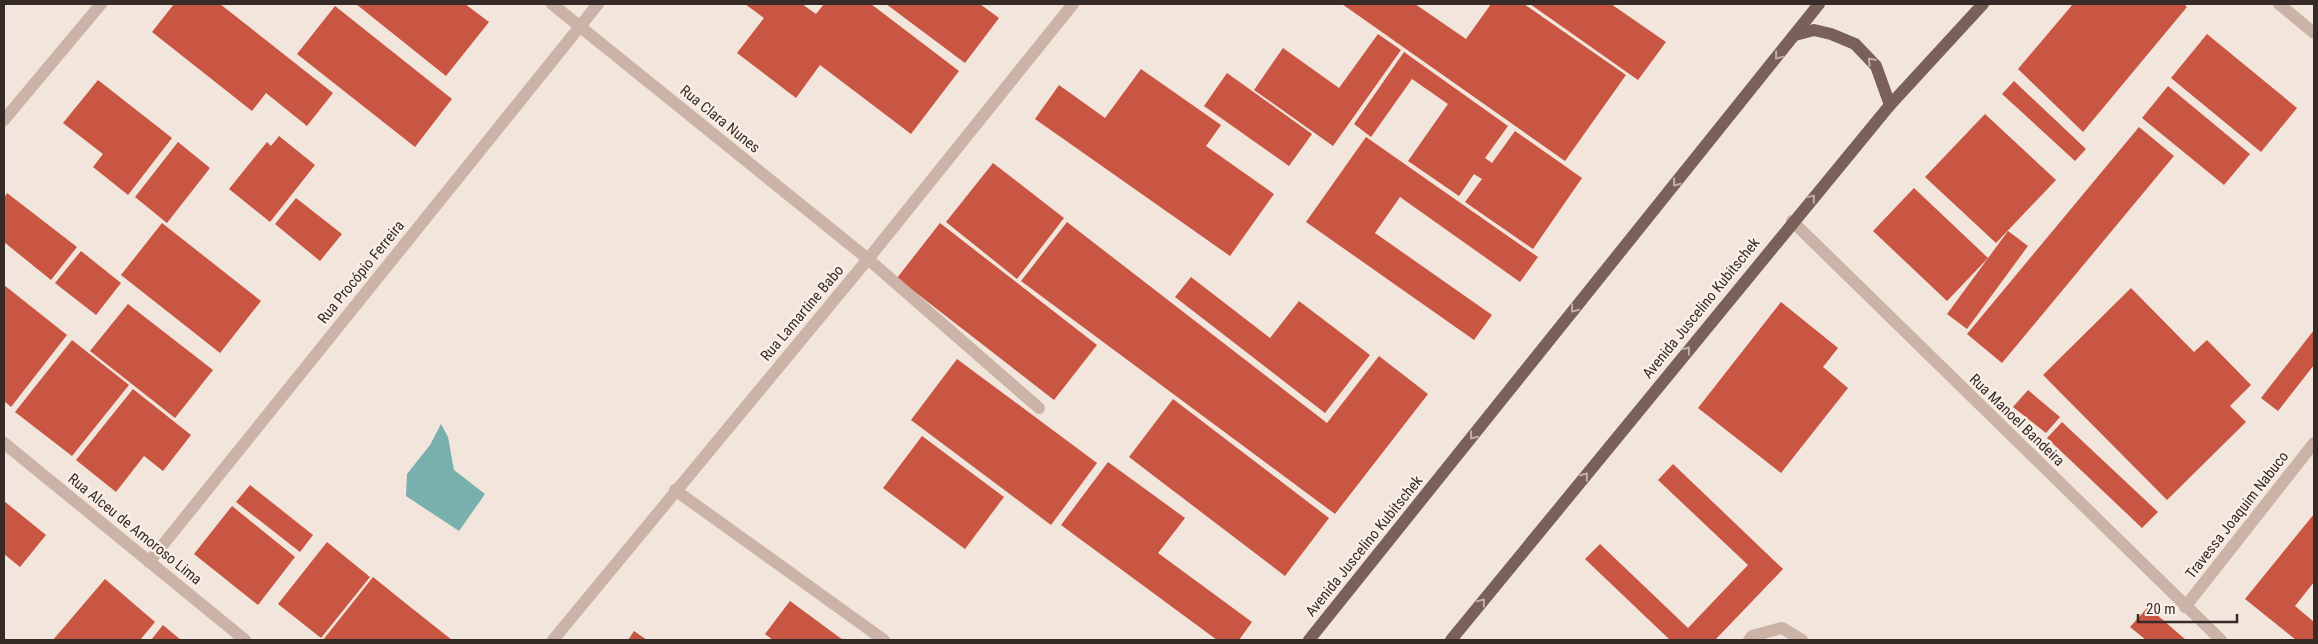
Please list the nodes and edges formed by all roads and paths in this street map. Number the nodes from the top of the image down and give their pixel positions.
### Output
1 (101, 4) edge
2 (552, 4) edge
3 (598, 4) edge
4 (1073, 4) edge
5 (1819, 4) edge
6 (1983, 4) edge
7 (2278, 4) edge
8 (580, 26) junction
9 (2314, 33) edge
10 (1795, 35) junction
11 (1890, 104) junction
12 (4, 120) edge
13 (1792, 222) junction
14 (868, 259) junction
15 (1039, 408) dead end
16 (4, 443) edge
17 (2314, 443) edge
18 (675, 490) junction
19 (148, 562) junction
20 (2185, 607) junction
21 (245, 640) edge
22 (553, 640) edge
23 (884, 640) edge
24 (1309, 640) edge
25 (1451, 640) edge
26 (1749, 640) edge
27 (1802, 640) edge
28 (2220, 640) edge

1 - 12 street
2 - 8 street, Rua Clara Nunes
3 - 8 street, Rua Procópio Ferreira
4 - 14 street, Rua Lamartine Babo
5 - 10 main road, Avenida Juscelino Kubitschek
6 - 11 main road, Avenida Juscelino Kubitschek
7 - 9 street
8 - 14 street, Rua Clara Nunes
8 - 19 street, Rua Procópio Ferreira
11 -> 10 main road
10 -> 24 main road, Avenida Juscelino Kubitschek
13 -> 11 main road, Avenida Juscelino Kubitschek
13 - 20 street, Rua Manoel Bandeira
25 -> 13 main road, Avenida Juscelino Kubitschek
14 - 15 street, Rua Clara Nunes
14 - 18 street, Rua Lamartine Babo
16 - 19 street, Rua Alceu de Amoroso Lima
17 - 20 street, Travessa Joaquim Nabuco
18 - 22 street, Rua Lamartine Babo
18 - 23 street
19 - 21 street, Rua Alceu de Amoroso Lima
20 - 28 street, Rua Manoel Bandeira
26 - 27 street

